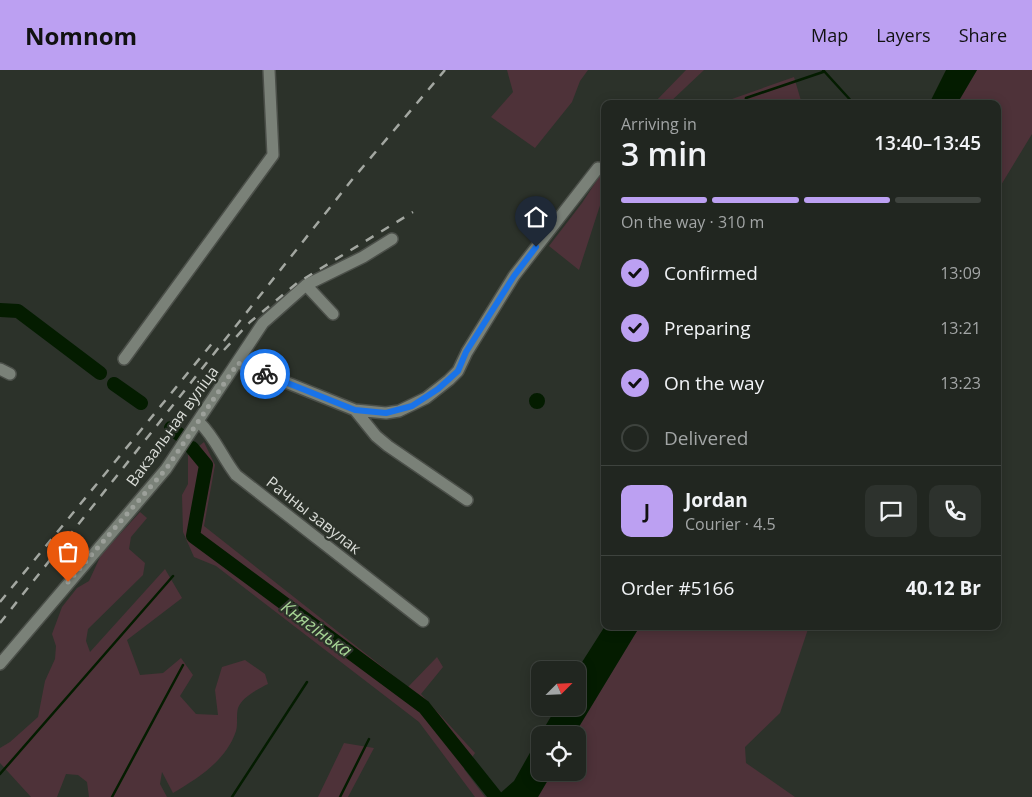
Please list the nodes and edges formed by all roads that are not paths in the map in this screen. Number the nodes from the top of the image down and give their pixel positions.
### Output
1 (269, 70) edge
2 (598, 168) dead end
3 (392, 239) dead end
4 (306, 286) junction
5 (334, 314) dead end
6 (124, 359) dead end
7 (238, 363) junction
8 (355, 410) junction
9 (199, 422) junction
10 (467, 500) dead end
11 (424, 621) dead end
12 (0, 664) edge

1 - 6 street
2 - 8 street
3 - 4 street, Вакзальная вуліца
4 - 5 street
4 - 7 street, Вакзальная вуліца
7 - 8 street
7 - 9 street, Вакзальная вуліца
8 - 10 street
9 - 11 street, Рачны завулак
9 - 12 street, Вакзальная вуліца

